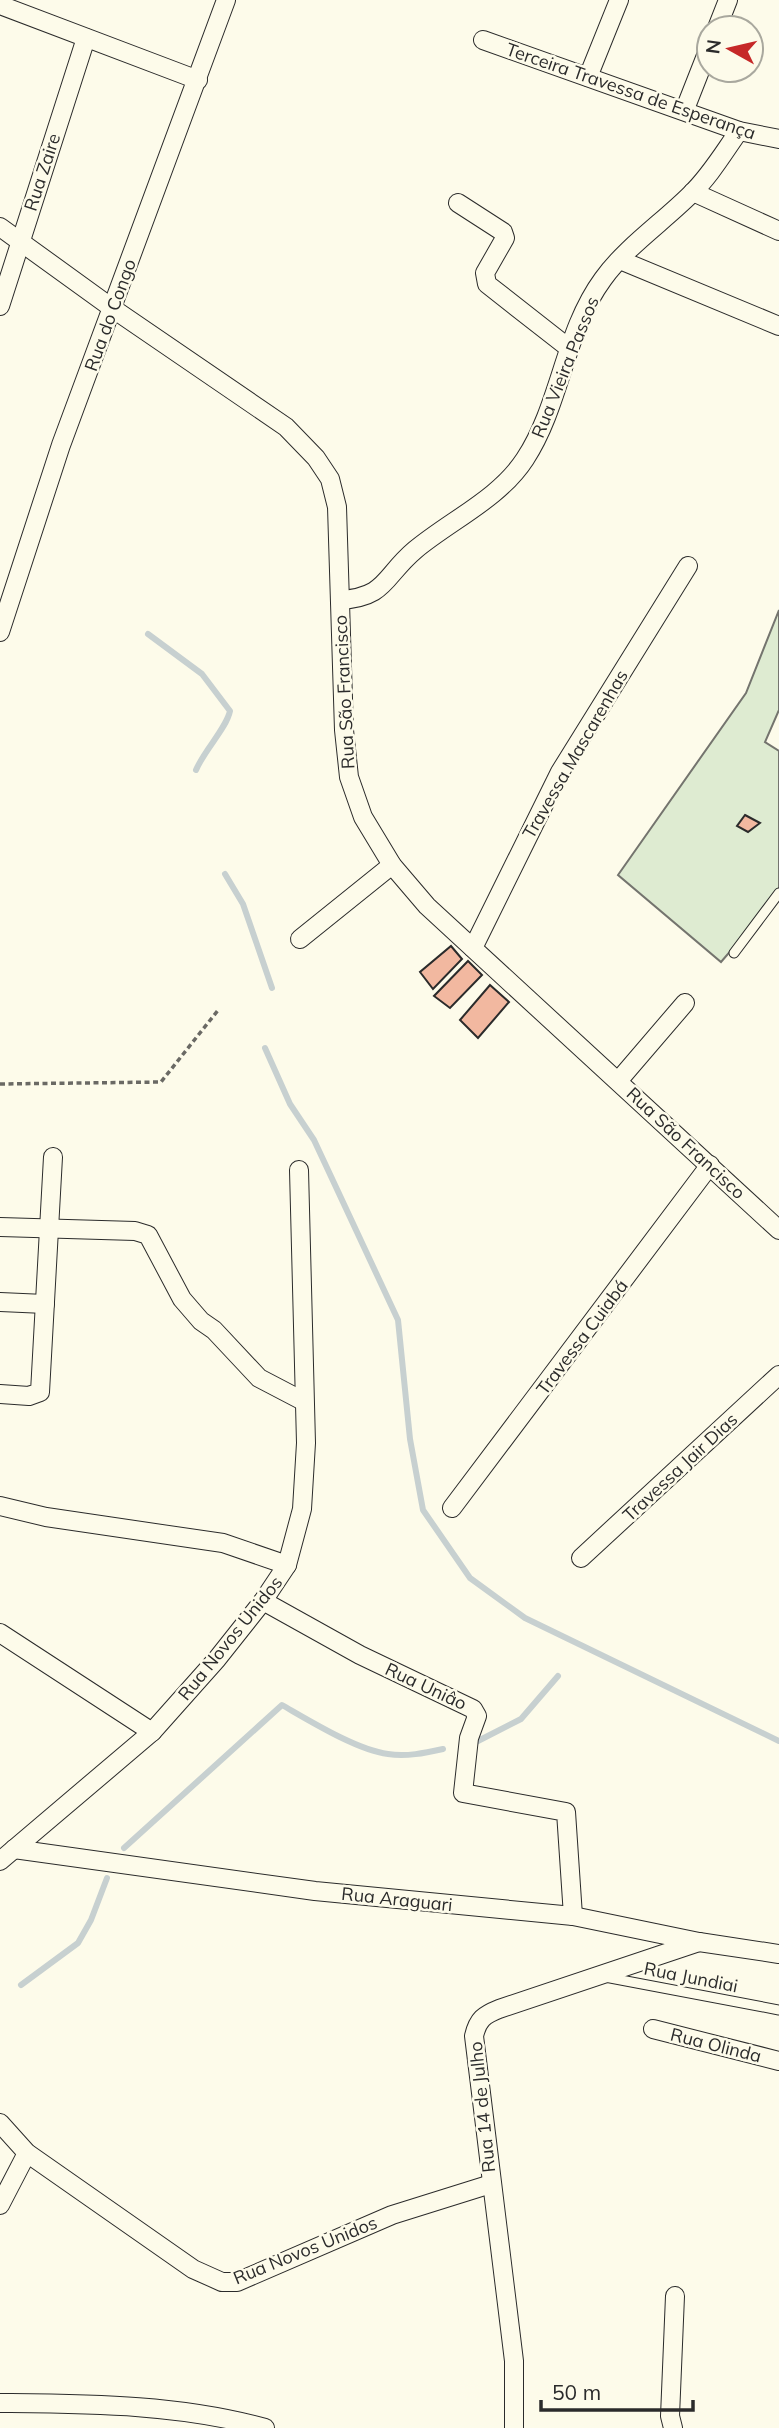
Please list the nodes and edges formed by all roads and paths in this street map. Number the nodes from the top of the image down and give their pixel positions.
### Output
1 (226, 0) edge
2 (619, 0) edge
3 (0, 5) edge
4 (86, 38) junction
5 (483, 40) dead end
6 (588, 77) junction
7 (198, 80) junction
8 (695, 84) edge
9 (685, 109) junction
10 (739, 131) junction
11 (779, 139) edge
12 (694, 192) junction
13 (458, 203) dead end
14 (0, 227) edge
15 (779, 231) edge
16 (19, 242) junction
17 (620, 260) junction
18 (0, 306) edge
19 (112, 309) junction
20 (779, 326) edge
21 (570, 349) junction
22 (688, 566) dead end
23 (340, 600) junction
24 (0, 632) edge
25 (391, 865) junction
26 (779, 893) edge
27 (300, 939) dead end
28 (473, 948) junction
29 (734, 953) dead end
30 (685, 1003) dead end
31 (219, 1009) dead end
32 (619, 1080) junction
33 (0, 1084) edge
34 (53, 1157) dead end
35 (709, 1165) junction
36 (299, 1170) dead end
37 (0, 1227) edge
38 (50, 1229) junction
39 (779, 1230) edge
40 (0, 1302) edge
41 (45, 1304) junction
42 (779, 1375) edge
43 (0, 1394) edge
44 (303, 1401) junction
45 (0, 1506) edge
46 (452, 1508) dead end
47 (581, 1558) dead end
48 (287, 1564) junction
49 (263, 1601) junction
50 (0, 1633) edge
51 (152, 1732) junction
52 (7, 1855) edge
53 (573, 1916) junction
54 (699, 1942) junction
55 (779, 1954) edge
56 (597, 1976) junction
57 (779, 2010) edge
58 (653, 2029) dead end
59 (779, 2061) edge
60 (2, 2128) edge
61 (27, 2153) junction
62 (491, 2184) junction
63 (0, 2205) edge
64 (675, 2296) dead end
65 (0, 2403) edge
66 (265, 2428) edge
67 (513, 2428) edge
68 (673, 2428) edge

1 - 7 street, Rua do Congo
2 - 6 street
3 - 4 street
4 - 7 street
4 - 16 street, Rua Zaire
5 - 6 street, Terceira Travessa de Esperança
6 - 9 street, Terceira Travessa de Esperança
7 - 19 street, Rua do Congo
8 - 9 street
9 - 10 street, Terceira Travessa de Esperança
10 - 11 street, Terceira Travessa de Esperança
10 - 12 street, Rua Vieira Passos
12 - 15 street
12 - 17 street, Rua Vieira Passos
13 - 21 street
14 - 16 street, Rua São Francisco
16 - 18 street, Rua Zaire
16 - 19 street, Rua São Francisco
17 - 20 street
17 - 21 street, Rua Vieira Passos
19 - 23 street, Rua São Francisco
19 - 24 street, Rua do Congo
21 - 23 street, Rua Vieira Passos
22 - 28 street, Travessa Mascarenhas
23 - 25 street, Rua São Francisco
25 - 27 street
25 - 28 street, Rua São Francisco
26 - 29 lane
28 - 32 street, Rua São Francisco
30 - 32 street
31 - 33 path
32 - 35 street, Rua São Francisco
34 - 38 street
35 - 39 street, Rua São Francisco
35 - 46 street, Travessa Cuiabá
36 - 44 street, Rua Novos Unidos
37 - 38 street
38 - 41 street
38 - 44 street
40 - 41 street
41 - 43 street
42 - 47 street, Travessa Jair Dias
44 - 48 street, Rua Novos Unidos
45 - 48 street
48 - 49 street, Rua Novos Unidos
49 - 51 street, Rua Novos Unidos
49 - 53 street, Rua Uniâo
50 - 51 street
51 - 52 street, Rua Novos Unidos
52 - 53 street, Rua Araguari
53 - 54 street, Rua Araguari
54 - 55 street, Rua Araguari
54 - 56 street, Rua 14 de Julho
56 - 57 lane, Rua Jundiai
56 - 62 street, Rua 14 de Julho
58 - 59 street, Rua Olinda
60 - 61 street, Rua Novos Unidos
61 - 62 street, Rua Novos Unidos
61 - 63 street
62 - 67 street, Rua 14 de Julho
64 - 68 street
65 - 66 street

